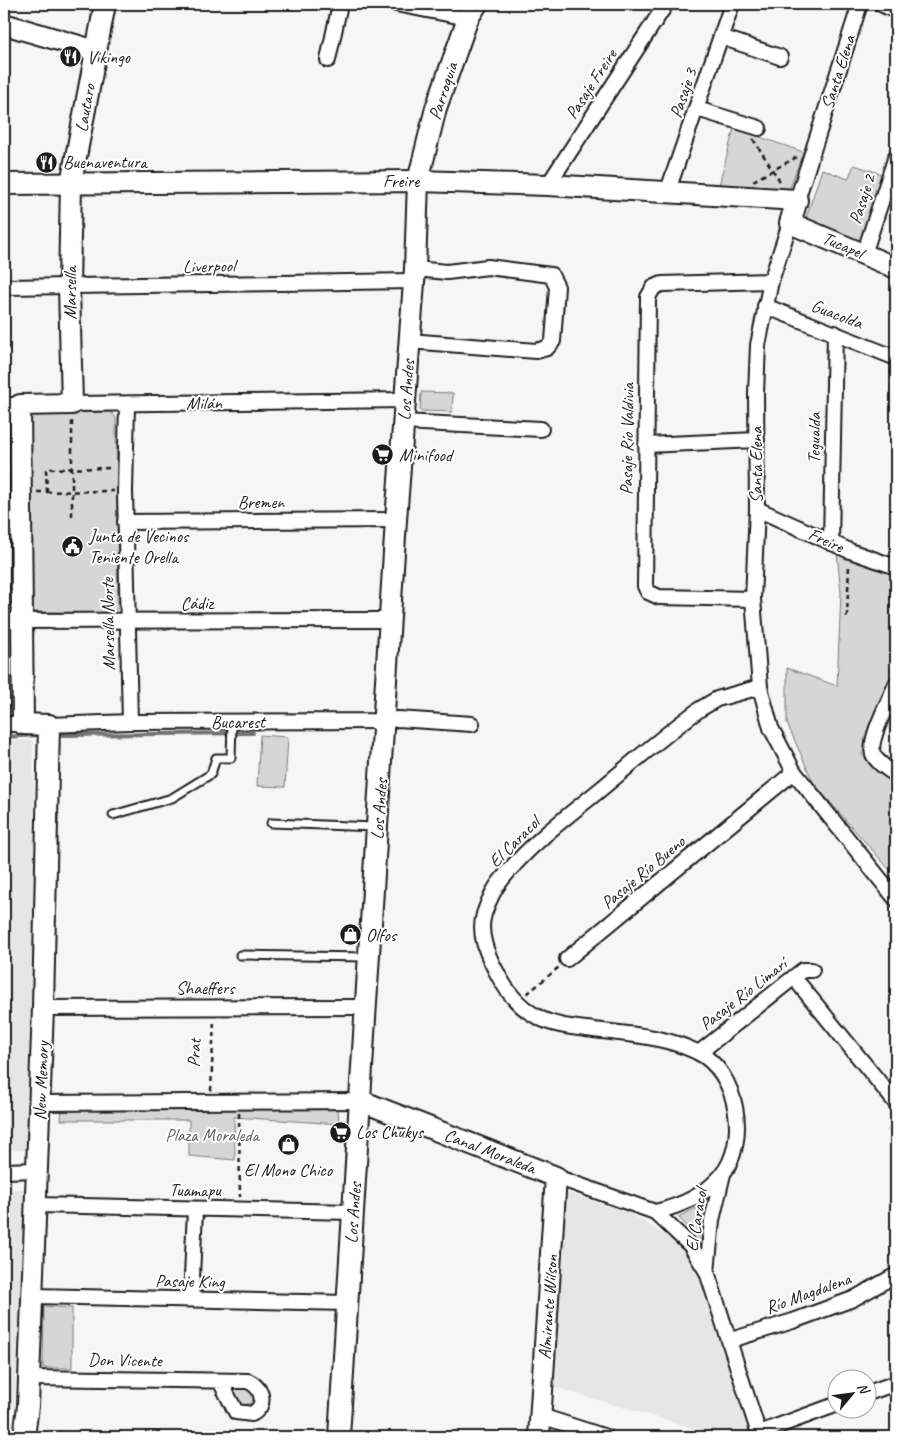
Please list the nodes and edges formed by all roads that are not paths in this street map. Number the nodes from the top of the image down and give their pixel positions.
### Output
1 (5, 4) edge
2 (105, 4) edge
3 (340, 4) edge
4 (396, 4) edge
5 (666, 4) edge
6 (732, 4) edge
7 (860, 4) edge
8 (881, 4) edge
9 (4, 11) edge
10 (472, 11) edge
11 (896, 11) edge
12 (4, 24) edge
13 (721, 37) junction
14 (96, 51) junction
15 (780, 57) dead end
16 (328, 60) dead end
17 (697, 109) junction
18 (759, 128) dead end
19 (896, 156) edge
20 (418, 181) junction
21 (71, 183) junction
22 (4, 184) edge
23 (548, 185) junction
24 (667, 193) junction
25 (797, 200) junction
26 (790, 223) junction
27 (864, 254) junction
28 (896, 268) edge
29 (415, 275) junction
30 (771, 281) junction
31 (4, 287) edge
32 (70, 287) junction
33 (765, 306) junction
34 (835, 333) junction
35 (409, 341) junction
36 (896, 358) edge
37 (405, 400) junction
38 (72, 404) junction
39 (127, 404) junction
40 (12, 405) edge
41 (403, 422) junction
42 (541, 430) dead end
43 (756, 440) junction
44 (646, 445) junction
45 (757, 510) junction
46 (396, 520) junction
47 (126, 522) junction
48 (11, 524) edge
49 (831, 543) junction
50 (896, 568) edge
51 (753, 599) junction
52 (390, 620) junction
53 (12, 621) edge
54 (127, 622) junction
55 (896, 684) edge
56 (760, 687) junction
57 (385, 721) junction
58 (130, 722) junction
59 (232, 722) junction
60 (13, 724) edge
61 (472, 724) dead end
62 (49, 725) junction
63 (794, 772) junction
64 (896, 774) edge
65 (113, 815) dead end
66 (271, 823) dead end
67 (378, 827) junction
68 (896, 899) edge
69 (240, 955) dead end
70 (370, 957) junction
71 (567, 959) road end
72 (812, 970) dead end
73 (800, 985) dead end
74 (43, 1008) junction
75 (367, 1008) junction
76 (700, 1052) junction
77 (361, 1101) junction
78 (40, 1103) junction
79 (896, 1103) edge
80 (38, 1170) junction
81 (4, 1171) edge
82 (723, 1174) junction
83 (556, 1177) junction
84 (37, 1205) junction
85 (195, 1210) junction
86 (354, 1212) junction
87 (655, 1212) junction
88 (707, 1272) junction
89 (896, 1275) edge
90 (32, 1296) junction
91 (191, 1299) junction
92 (346, 1303) junction
93 (730, 1340) junction
94 (29, 1378) junction
95 (220, 1381) dead end
96 (896, 1383) edge
97 (878, 1390) edge
98 (828, 1408) edge
99 (541, 1416) junction
100 (760, 1435) edge
101 (24, 1437) edge
102 (339, 1437) edge
103 (539, 1437) edge
104 (606, 1437) edge

1 - 9 lane
2 - 14 street, Lautaro
3 - 16 street
4 - 10 street
5 - 23 street, Pasaje Freire
6 - 13 street, Pasaje 3
7 - 25 street, Santa Elena
8 - 11 street
10 - 20 street, Parroquia
12 - 14 street
13 - 15 street
13 - 17 street, Pasaje 3
14 - 21 street, Lautaro
17 - 18 street
17 - 24 street, Pasaje 3
19 - 27 street, Pasaje 2
20 - 21 street, Freire
20 - 23 street, Freire
20 - 29 street, Los Andes
21 - 22 street, Freire
21 - 32 street, Marsella
23 - 24 street, Freire
24 - 25 street, Freire
25 - 26 street, Santa Elena
26 - 27 street, Tucapel
26 - 30 street, Santa Elena
27 - 28 street, Tucapel
29 - 32 street, Liverpool
29 - 35 street, Los Andes
29 - 35 street, Liverpool
30 - 33 street, Santa Elena
30 - 44 street, Pasaje Río Valdivia
31 - 32 street, Liverpool
32 - 38 street, Marsella
33 - 34 street, Guacolda
33 - 43 street, Santa Elena
34 - 36 street, Guacolda
34 - 49 street, Tegualda
35 - 37 street, Los Andes
37 - 39 street, Milán
37 - 41 street, Los Andes
38 - 39 street, Milán
38 - 40 street, Milán
39 - 47 street, Marsella Norte
40 - 48 street
41 - 42 street
41 - 46 street, Los Andes
43 - 44 street
43 - 45 street, Santa Elena
44 - 51 street, Pasaje Río Valdivia
45 - 49 street, Freire
45 - 51 street, Santa Elena
46 - 47 street, Bremen
46 - 52 street, Los Andes
47 - 54 street, Marsella Norte
48 - 53 street
49 - 50 street, Freire
51 - 56 street, Santa Elena
52 - 54 street, Cádiz
52 - 57 street, Los Andes
53 - 54 street, Cádiz
53 - 60 street
54 - 58 street, Marsella Norte
55 - 64 street
56 - 63 street, Santa Elena
56 - 76 street, El Caracol
57 - 59 street, Bucarest
57 - 61 street, Bucarest
57 - 67 street, Los Andes
58 - 59 street, Bucarest
58 - 62 street, Bucarest
59 - 65 lane
60 - 62 street, Bucarest
62 - 74 street, New Memory
63 - 68 street, Santa Elena
63 - 71 street, Pasaje Río Bueno
66 - 67 lane
67 - 70 street, Los Andes
69 - 70 lane
70 - 75 street, Los Andes
72 - 76 street, Pasaje Río Limarí
73 - 79 street, Pasaje Río Limarí
74 - 75 street, Shaeffers
74 - 78 street, New Memory
75 - 77 street, Los Andes
76 - 82 street, El Caracol
77 - 78 street, Canal Moraleda
77 - 83 street, Canal Moraleda
77 - 86 street, Los Andes
78 - 80 street, New Memory
80 - 81 street
80 - 84 street, New Memory
82 - 87 street, El Caracol
82 - 88 street, El Caracol
83 - 87 street, Canal Moraleda
83 - 99 street, Almirante Wilson
84 - 85 street, Tuamapu
84 - 90 street, New Memory
85 - 86 street, Tuamapu
85 - 91 street
86 - 92 street, Los Andes
87 - 88 street, Canal Moraleda
88 - 93 street, Canal Moraleda
89 - 93 street, Río Magdalena
90 - 91 street, Pasaje King
90 - 94 street, New Memory
91 - 92 street, Pasaje King
92 - 102 street, Los Andes
93 - 100 street, Canal Moraleda
94 - 95 street, Don Vicente
94 - 101 street, New Memory
96 - 97 street
98 - 100 street
99 - 103 street, Almirante Wilson
99 - 104 street

